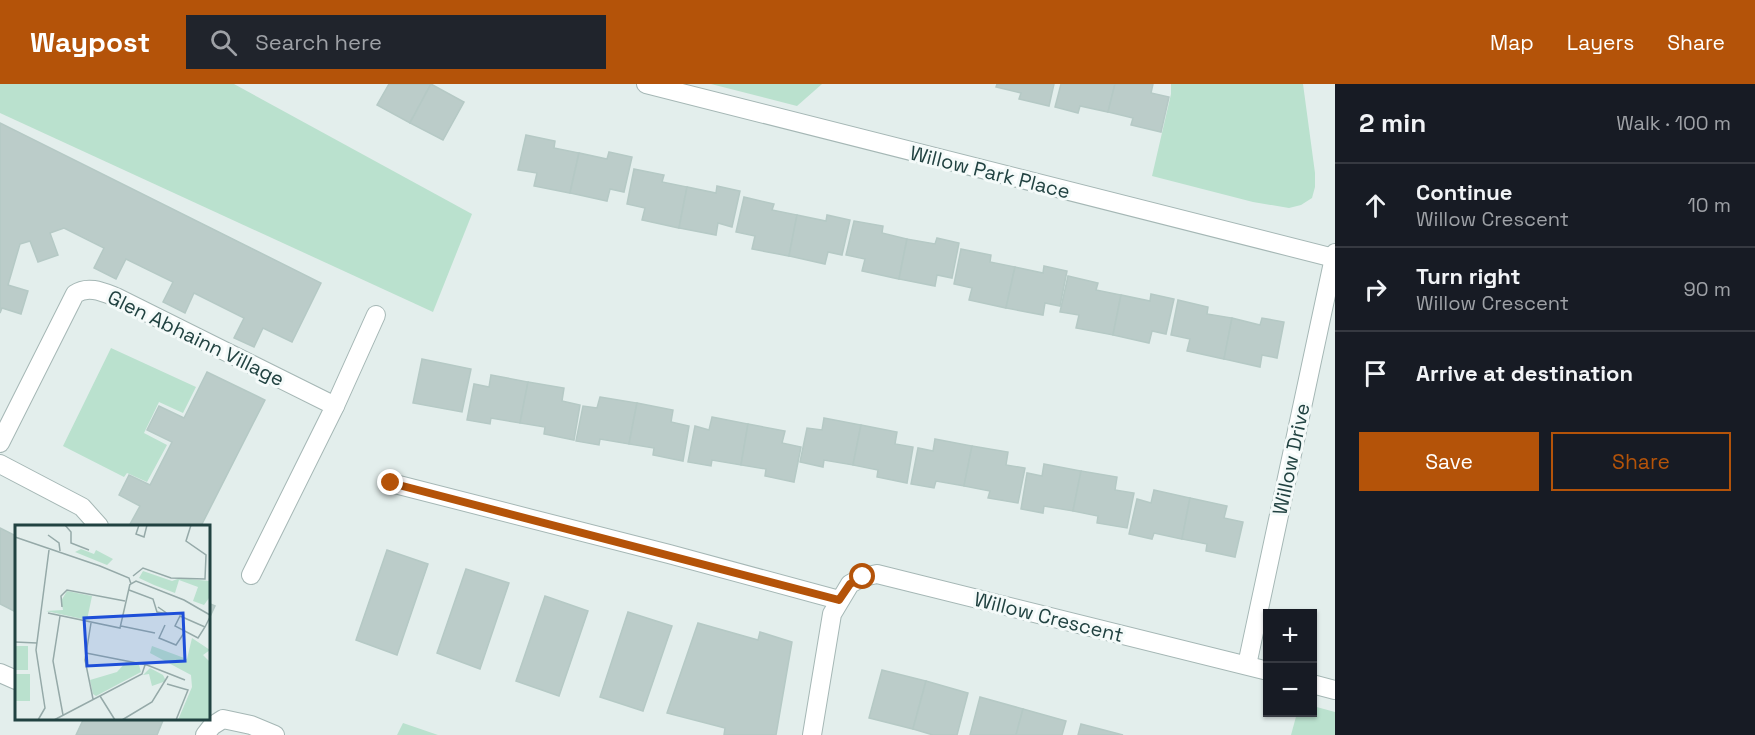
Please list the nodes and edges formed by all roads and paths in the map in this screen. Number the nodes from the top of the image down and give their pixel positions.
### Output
1 (646, 84) edge
2 (1335, 253) edge
3 (1334, 258) edge
4 (376, 315) dead end
5 (335, 406) junction
6 (0, 443) edge
7 (0, 464) edge
8 (391, 483) dead end
9 (98, 525) edge
10 (251, 574) dead end
11 (836, 607) junction
12 (1247, 665) junction
13 (1263, 670) edge
14 (0, 673) edge
15 (15, 680) edge
16 (1317, 685) edge
17 (1335, 690) edge
18 (205, 735) edge
19 (275, 735) edge
20 (812, 735) edge

1 - 3 street, Willow Park Place
2 - 3 street, Willow Drive
3 - 12 street, Willow Drive
4 - 5 street
5 - 6 street, Glen Abhainn Village
5 - 10 street
7 - 9 street
8 - 11 street
11 - 12 street, Willow Crescent
11 - 20 street
12 - 13 street, Willow Crescent
14 - 15 street
16 - 17 street
18 - 19 street

